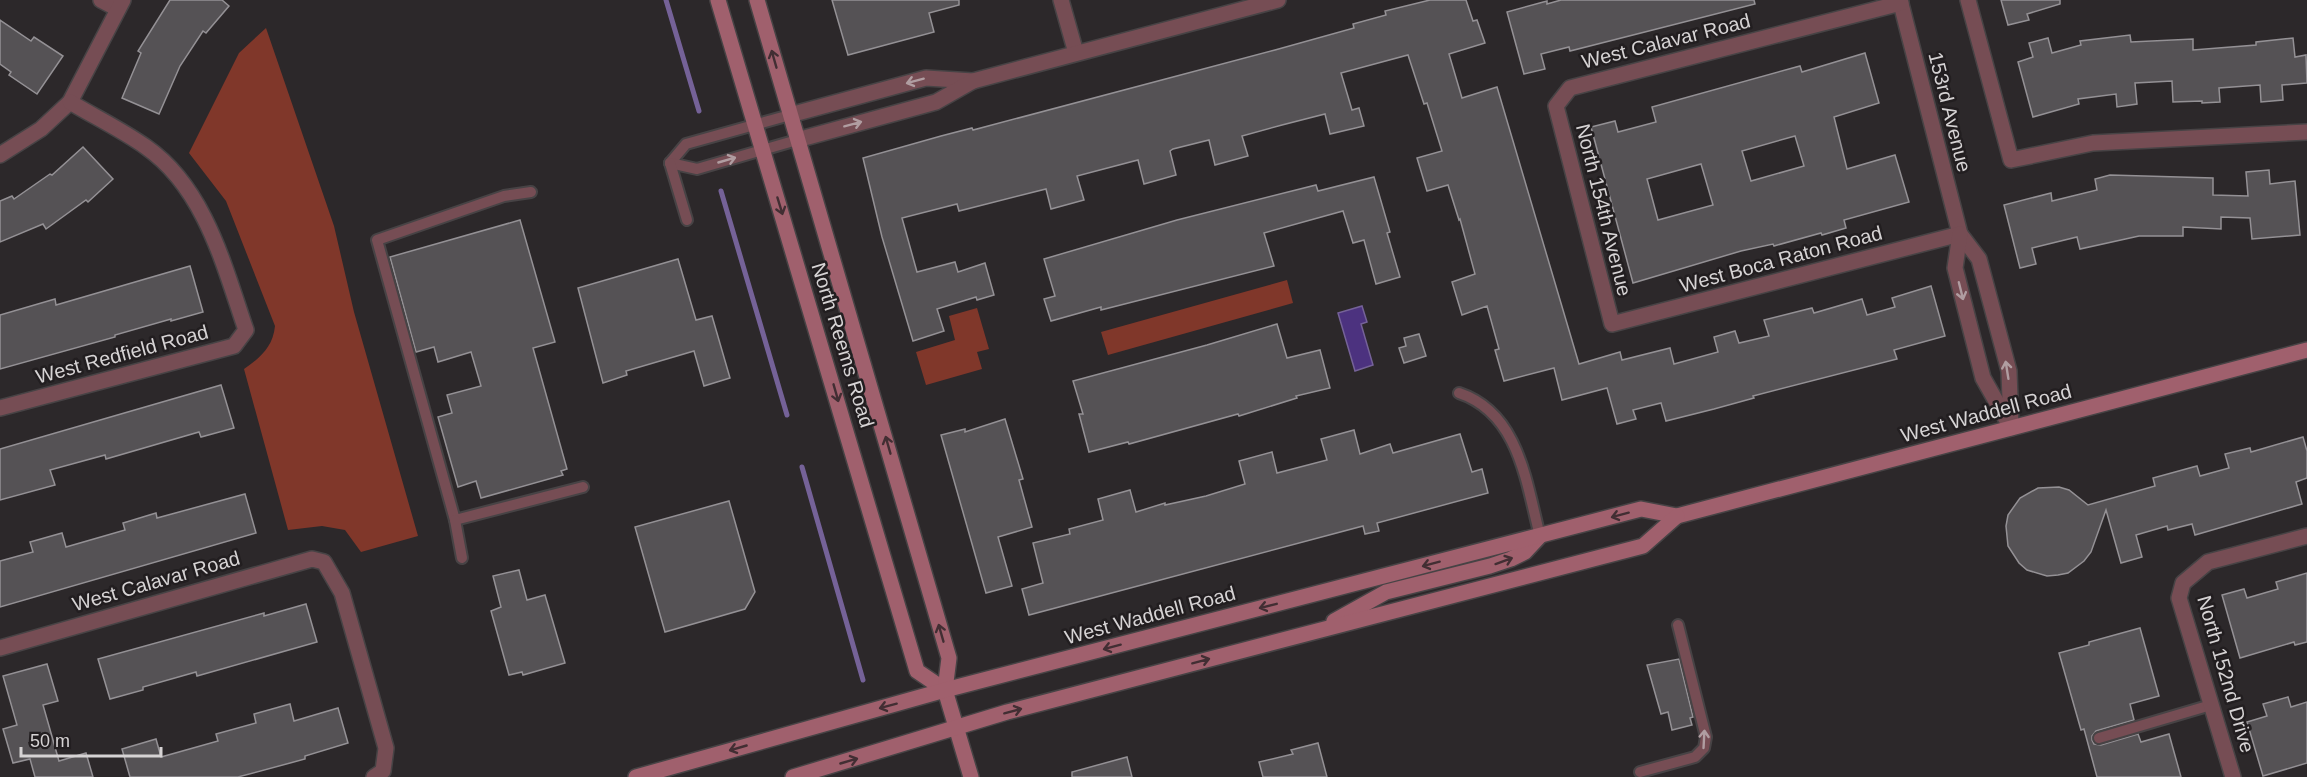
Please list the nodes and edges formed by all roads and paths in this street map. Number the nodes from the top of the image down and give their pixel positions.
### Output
1 (101, 0) edge
2 (718, 0) edge
3 (757, 0) edge
4 (1061, 0) edge
5 (1278, 0) edge
6 (1968, 0) edge
7 (1900, 2) edge
8 (120, 4) edge
9 (1076, 53) junction
10 (973, 81) junction
11 (70, 102) junction
12 (1556, 106) joint
13 (790, 115) junction
14 (755, 124) junction
15 (2307, 132) edge
16 (797, 140) junction
17 (762, 150) junction
18 (0, 155) edge
19 (670, 163) junction
20 (531, 192) dead end
21 (687, 220) dead end
22 (1960, 234) junction
23 (1612, 324) joint
24 (2307, 350) edge
25 (1459, 393) dead end
26 (0, 408) edge
27 (2011, 428) junction
28 (583, 487) dead end
29 (1677, 516) junction
30 (455, 520) junction
31 (1540, 536) junction
32 (2307, 536) edge
33 (462, 558) dead end
34 (1678, 625) dead end
35 (1313, 633) junction
36 (0, 648) edge
37 (945, 690) junction
38 (2211, 705) junction
39 (957, 728) junction
40 (2099, 738) dead end
41 (1640, 771) dead end
42 (378, 774) edge
43 (636, 777) edge
44 (793, 777) edge
45 (970, 777) edge
46 (2233, 777) edge

1 - 8 street
2 - 14 main road, North Reems Road
13 -> 3 main road, North Reems Road
4 - 9 street
5 - 9 street
6 - 15 street
7 - 12 street, West Calavar Road
7 - 22 street, 153rd Avenue
8 - 11 street
9 - 10 street
10 -> 13 street
16 -> 10 street
11 - 18 street
11 - 26 street, West Redfield Road
12 - 23 street, North 154th Avenue
13 - 14 lane
13 - 16 main road, North Reems Road
14 - 17 main road, North Reems Road
14 - 19 lane
16 - 17 lane
37 -> 16 main road, North Reems Road
19 -> 17 lane
17 -> 37 main road, North Reems Road
19 - 21 lane
20 - 30 lane
22 - 23 street, West Boca Raton Road
27 -> 22 street, 153rd Avenue
22 -> 27 street, 153rd Avenue
24 - 27 main road, West Waddell Road
25 - 31 lane
27 - 29 main road, West Waddell Road
28 - 30 lane
29 -> 31 main road, West Waddell Road
29 - 35 main road, West Waddell Road
30 - 33 lane
35 -> 31 main road
31 -> 37 main road, West Waddell Road
32 - 38 street, North 152nd Drive
41 -> 34 lane
39 -> 35 main road, West Waddell Road
36 - 42 street, West Calavar Road
37 - 39 main road, North Reems Road
37 -> 43 main road, West Waddell Road
38 - 40 lane
38 - 46 street, North 152nd Drive
44 -> 39 main road, West Waddell Road
39 - 45 main road, North Reems Road

